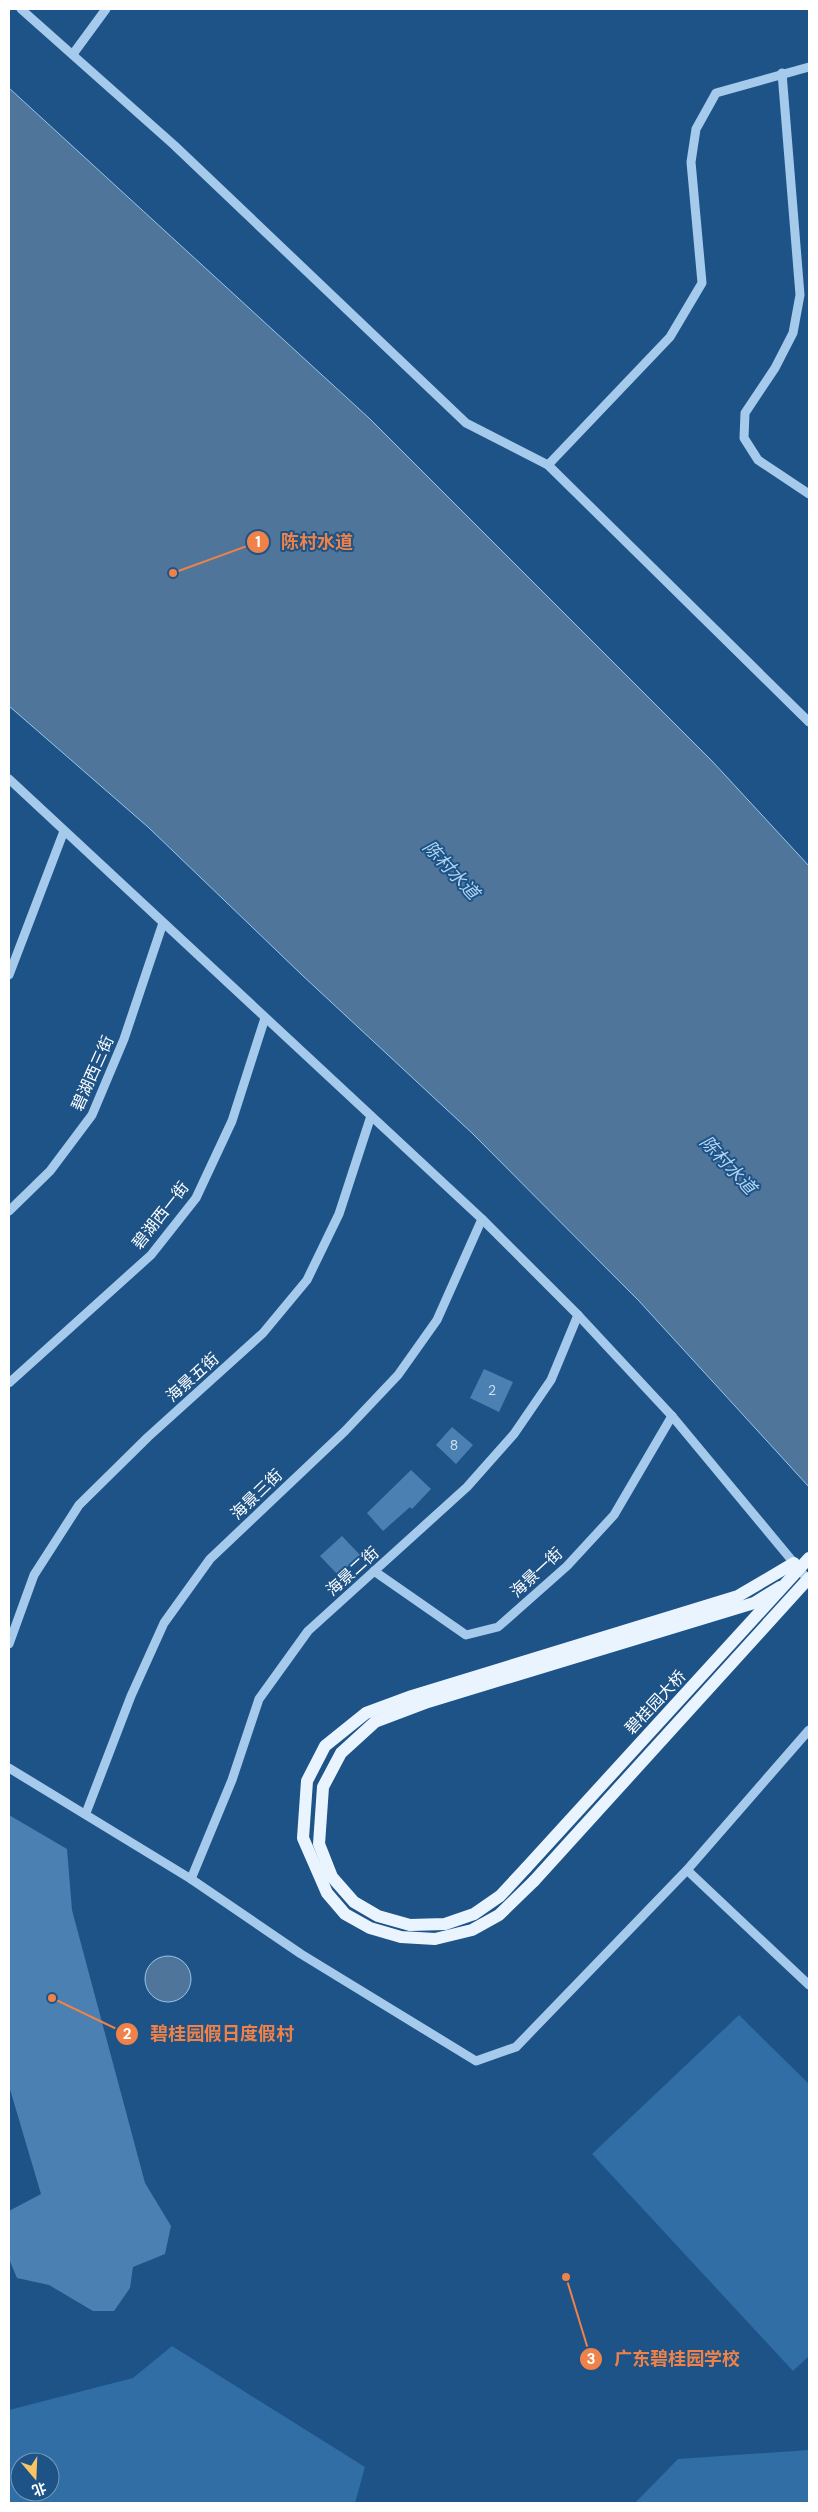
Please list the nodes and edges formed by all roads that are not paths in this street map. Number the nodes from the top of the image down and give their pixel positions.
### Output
1 (21, 9) edge
2 (106, 9) edge
3 (73, 54) junction
4 (809, 67) edge
5 (782, 73) junction
6 (548, 465) junction
7 (809, 494) edge
8 (809, 722) edge
9 (9, 779) edge
10 (64, 831) junction
11 (163, 923) junction
12 (9, 975) edge
13 (265, 1018) junction
14 (371, 1116) junction
15 (9, 1211) edge
16 (482, 1219) junction
17 (578, 1315) junction
18 (9, 1383) edge
19 (672, 1416) junction
20 (809, 1558) edge
21 (794, 1564) junction
22 (374, 1571) junction
23 (807, 1577) edge
24 (9, 1644) edge
25 (809, 1730) edge
26 (9, 1768) edge
27 (86, 1813) junction
28 (687, 1870) junction
29 (191, 1879) junction
30 (809, 1985) edge

1 - 3 street
2 - 3 street
3 - 6 street
4 - 5 street
5 - 6 street
5 - 7 street
6 - 8 street
9 - 10 street
10 - 11 street
10 - 12 street
11 - 13 street
11 - 15 street, 碧湖西三街
13 - 14 street
13 - 18 street, 碧湖西一街
14 - 16 street
14 - 24 street, 海景五街
16 - 17 street
16 - 27 street, 海景三街
17 - 19 street
17 - 22 street, 海景二街
19 - 21 street
19 - 22 street, 海景一街
20 - 23 main road, 碧桂园大桥, bridge
21 - 23 street
21 - 23 main road, 碧桂园大桥, bridge
22 - 29 street, 海景二街
25 - 28 street
26 - 27 street
27 - 29 street
28 - 29 street
28 - 30 street

